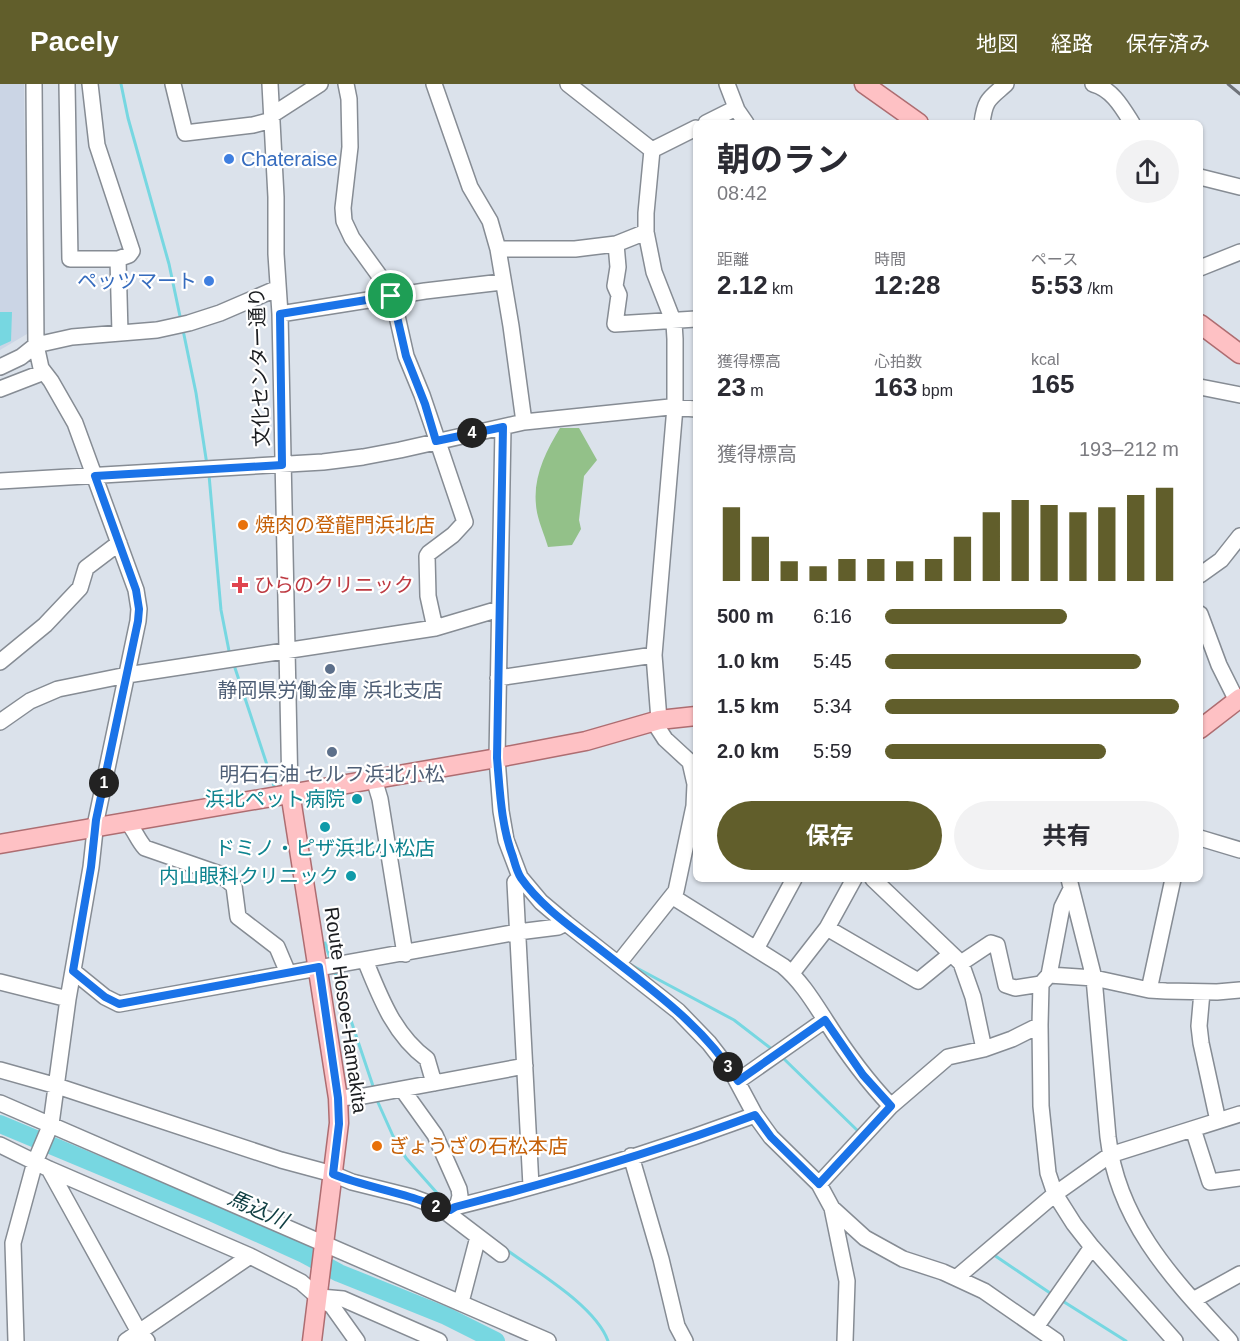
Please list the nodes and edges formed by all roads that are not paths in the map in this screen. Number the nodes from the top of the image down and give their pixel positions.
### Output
1 (34, 84) edge
2 (67, 84) edge
3 (90, 84) edge
4 (173, 84) edge
5 (270, 84) edge
6 (346, 84) edge
7 (434, 84) edge
8 (568, 84) edge
9 (727, 84) edge
10 (864, 84) edge
11 (1006, 84) edge
12 (1093, 84) edge
13 (313, 86) edge
14 (736, 108) junction
15 (272, 118) junction
16 (712, 120) edge
17 (744, 120) edge
18 (915, 120) edge
19 (982, 120) edge
20 (1129, 120) edge
21 (693, 130) edge
22 (652, 150) junction
23 (1203, 178) edge
24 (1240, 187) edge
25 (646, 232) junction
26 (616, 244) junction
27 (498, 249) junction
28 (1240, 252) edge
29 (118, 259) junction
30 (1203, 267) edge
31 (502, 282) junction
32 (278, 288) junction
33 (391, 296) junction
34 (280, 314) junction
35 (693, 320) edge
36 (674, 321) junction
37 (1203, 326) edge
38 (120, 333) junction
39 (36, 345) junction
40 (1240, 354) edge
41 (0, 367) edge
42 (44, 372) junction
43 (1203, 388) edge
44 (0, 389) edge
45 (1240, 395) edge
46 (675, 407) junction
47 (693, 409) edge
48 (524, 422) junction
49 (503, 427) junction
50 (436, 441) junction
51 (282, 465) junction
52 (95, 476) junction
53 (0, 481) edge
54 (1240, 536) edge
55 (118, 543) junction
56 (1203, 573) edge
57 (499, 609) junction
58 (1203, 622) edge
59 (435, 628) junction
60 (287, 651) junction
61 (654, 655) junction
62 (0, 662) edge
63 (127, 675) junction
64 (498, 678) junction
65 (1238, 699) edge
66 (693, 716) edge
67 (657, 721) junction
68 (0, 722) edge
69 (1203, 727) edge
70 (497, 758) junction
71 (693, 775) edge
72 (374, 779) junction
73 (290, 792) junction
74 (693, 811) edge
75 (127, 822) junction
76 (96, 826) junction
77 (1203, 839) edge
78 (0, 844) edge
79 (1240, 850) edge
80 (520, 877) junction
81 (792, 882) edge
82 (853, 882) edge
83 (876, 882) edge
84 (1172, 882) edge
85 (1070, 884) edge
86 (672, 897) junction
87 (566, 923) junction
88 (827, 928) junction
89 (518, 932) junction
90 (756, 949) junction
91 (405, 954) junction
92 (956, 958) junction
93 (365, 960) junction
94 (618, 964) junction
95 (328, 966) junction
96 (73, 971) junction
97 (288, 973) junction
98 (792, 973) junction
99 (1094, 978) junction
100 (1045, 980) junction
101 (0, 982) edge
102 (1149, 990) junction
103 (1240, 990) edge
104 (1202, 992) junction
105 (68, 999) junction
106 (825, 1020) junction
107 (1040, 1025) junction
108 (984, 1049) junction
109 (525, 1066) junction
110 (0, 1070) edge
111 (738, 1081) junction
112 (434, 1083) junction
113 (57, 1086) junction
114 (402, 1089) junction
115 (338, 1098) junction
116 (0, 1103) edge
117 (891, 1106) junction
118 (1240, 1114) edge
119 (755, 1115) junction
120 (1218, 1121) junction
121 (50, 1126) junction
122 (1193, 1129) junction
123 (0, 1145) edge
124 (1110, 1155) junction
125 (631, 1156) junction
126 (36, 1159) junction
127 (49, 1169) junction
128 (333, 1174) junction
129 (1240, 1178) edge
130 (819, 1184) junction
131 (531, 1186) junction
132 (1055, 1194) junction
133 (450, 1208) junction
134 (832, 1208) junction
135 (478, 1237) junction
136 (6, 1243) edge
137 (322, 1245) junction
138 (1092, 1247) junction
139 (501, 1254) dead end
140 (250, 1256) junction
141 (1240, 1274) edge
142 (956, 1278) junction
143 (318, 1292) junction
144 (1193, 1299) junction
145 (461, 1302) junction
146 (1036, 1327) junction
147 (143, 1337) edge
148 (16, 1341) edge
149 (126, 1341) edge
150 (312, 1341) edge
151 (357, 1341) edge
152 (439, 1341) edge
153 (548, 1341) edge
154 (685, 1341) edge
155 (845, 1341) edge
156 (1056, 1341) edge
157 (1175, 1341) edge
158 (1230, 1341) edge

1 - 39 street
2 - 29 street
3 - 29 street
4 - 15 street
5 - 15 street, 文化センター通り
6 - 33 street
7 - 27 street
8 - 22 street
9 - 14 street
10 - 18 main road
11 - 19 street
12 - 20 street
13 - 15 street
14 - 16 street
14 - 17 street
15 - 32 street, 文化センター通り
21 - 22 street
22 - 25 street
23 - 24 street
25 - 26 street
25 - 36 street
26 - 27 street
26 - 36 street
27 - 31 street
28 - 30 street
29 - 38 street
31 - 33 street
31 - 48 street
32 - 34 street, 文化センター通り
32 - 38 street
33 - 34 street
33 - 50 street
34 - 51 street, 文化センター通り
35 - 36 street
36 - 46 street
37 - 40 main road
38 - 39 street
39 - 41 street
39 - 42 street
42 - 44 street
42 - 52 street
43 - 45 street
46 - 47 street
46 - 48 street
46 - 61 street
48 - 49 street
49 - 50 street
49 - 57 street
50 - 51 street
50 - 59 street
51 - 52 street
51 - 60 street, 文化センター通り
52 - 53 street
52 - 55 street
54 - 56 street
55 - 62 street
55 - 63 street
57 - 59 street
57 - 64 street
58 - 65 street
59 - 60 street
60 - 63 street
60 - 73 street, 文化センター通り
61 - 64 street
61 - 67 street
63 - 68 street
63 - 76 street
64 - 70 street
65 - 69 main road
66 - 67 main road
67 - 70 main road
67 - 71 street
70 - 72 main road
70 - 80 street
72 - 73 main road
72 - 91 street
73 - 75 main road
73 - 95 main road, Route Hosoe-Hamakita
74 - 86 street
75 - 76 main road
75 - 97 street
76 - 78 main road
76 - 96 street
77 - 79 street
80 - 87 street
80 - 89 street
81 - 90 street
82 - 88 street
83 - 92 street
84 - 102 street
85 - 99 street
85 - 100 street
86 - 90 street
86 - 94 street
87 - 89 street
87 - 94 street
88 - 92 street
88 - 98 street
89 - 91 street
89 - 109 street
90 - 98 street
91 - 93 street
92 - 100 street
92 - 108 street
93 - 95 street
93 - 112 street
94 - 111 street
95 - 97 street
95 - 115 main road, Route Hosoe-Hamakita
96 - 97 street
96 - 105 street
98 - 106 street
99 - 100 street
99 - 102 street
99 - 124 street
100 - 107 street
101 - 105 street
102 - 104 street
103 - 104 street
104 - 120 street
105 - 113 street
106 - 111 street
106 - 117 street
107 - 108 street
107 - 132 street
108 - 117 street
109 - 112 street
109 - 131 street
110 - 113 street
111 - 119 street
112 - 114 street
113 - 121 street
113 - 128 street
114 - 115 street
114 - 133 street
115 - 128 main road, Route Hosoe-Hamakita
116 - 121 street
117 - 130 street
118 - 120 street
119 - 125 street
119 - 130 street
120 - 122 street
121 - 126 street
121 - 137 street
122 - 124 street
122 - 129 street
123 - 126 street
124 - 132 street
124 - 144 street
125 - 131 street
125 - 154 street
126 - 127 street
126 - 136 street
127 - 140 street
127 - 147 street
128 - 133 street
128 - 137 main road, Route Hosoe-Hamakita
130 - 134 street
131 - 133 street
132 - 138 street
132 - 142 street
133 - 135 street
134 - 142 street
134 - 155 street
135 - 139 street
135 - 145 street
136 - 148 street
137 - 143 main road, Route Hosoe-Hamakita
137 - 145 street
138 - 146 street
138 - 157 street
140 - 143 street
140 - 147 street
141 - 144 street
142 - 146 street
143 - 150 main road, Route Hosoe-Hamakita
143 - 151 street
143 - 152 street
144 - 158 street
145 - 153 street
146 - 156 street
147 - 149 street

